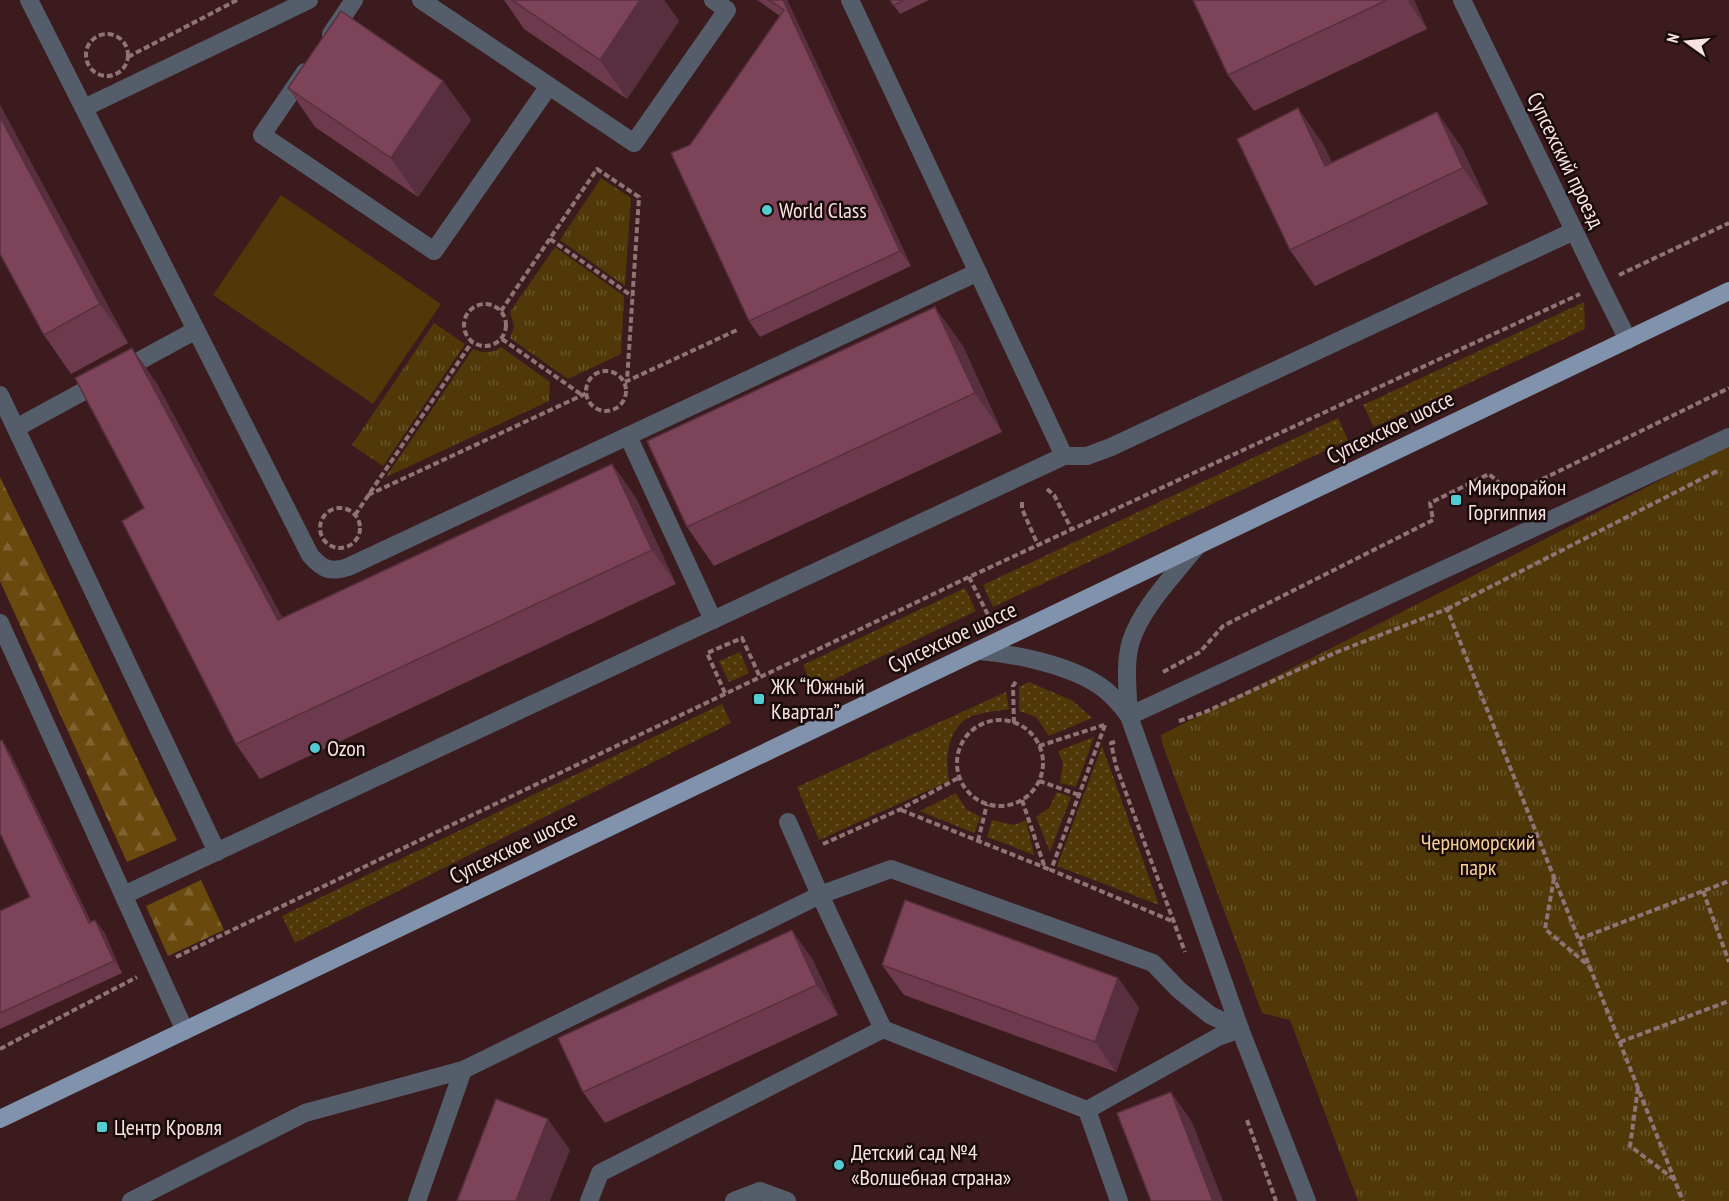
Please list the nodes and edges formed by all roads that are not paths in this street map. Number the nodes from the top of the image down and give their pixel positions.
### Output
1 (29, 0) edge
2 (309, 0) edge
3 (354, 0) edge
4 (421, 0) edge
5 (713, 0) edge
6 (850, 0) edge
7 (1462, 0) edge
8 (549, 86) junction
9 (84, 108) junction
10 (1574, 231) junction
11 (978, 272) junction
12 (1729, 291) edge
13 (196, 330) junction
14 (1628, 340) junction
15 (0, 395) edge
16 (16, 428) junction
17 (628, 436) junction
18 (1729, 438) edge
19 (1064, 456) junction
20 (1197, 546) junction
21 (713, 620) junction
22 (0, 623) edge
23 (979, 651) junction
24 (1129, 716) junction
25 (788, 822) dead end
26 (217, 852) junction
27 (124, 895) junction
28 (820, 895) junction
29 (883, 1029) junction
30 (1240, 1029) junction
31 (185, 1031) junction
32 (463, 1070) junction
33 (1086, 1110) junction
34 (0, 1119) edge
35 (131, 1201) edge
36 (417, 1201) edge
37 (589, 1201) edge
38 (734, 1201) edge
39 (787, 1201) edge
40 (1119, 1201) edge
41 (1307, 1201) edge

1 - 9 street
2 - 9 street
3 - 8 street
4 - 8 street
5 - 8 street
6 - 11 street
7 - 10 street, Супсехский проезд
9 - 13 street
10 - 14 street, Супсехский проезд
10 - 19 street
11 - 17 street
11 - 19 street
12 - 14 main road, Супсехское шоссе
13 - 16 street
13 - 17 street
14 - 20 main road, Супсехское шоссе
15 - 16 street
16 - 26 street
17 - 21 street
18 - 24 street
19 - 21 street
20 - 23 main road, Супсехское шоссе
20 - 24 street
21 - 26 street
22 - 27 street
23 - 24 street
23 - 31 main road, Супсехское шоссе
24 - 30 street
25 - 28 street
26 - 27 street
27 - 31 street
28 - 29 street
28 - 30 street
28 - 32 street
29 - 33 street
29 - 37 street
30 - 33 street
30 - 41 street
31 - 34 main road, Супсехское шоссе
32 - 35 street
32 - 36 street
33 - 40 street
38 - 39 street

